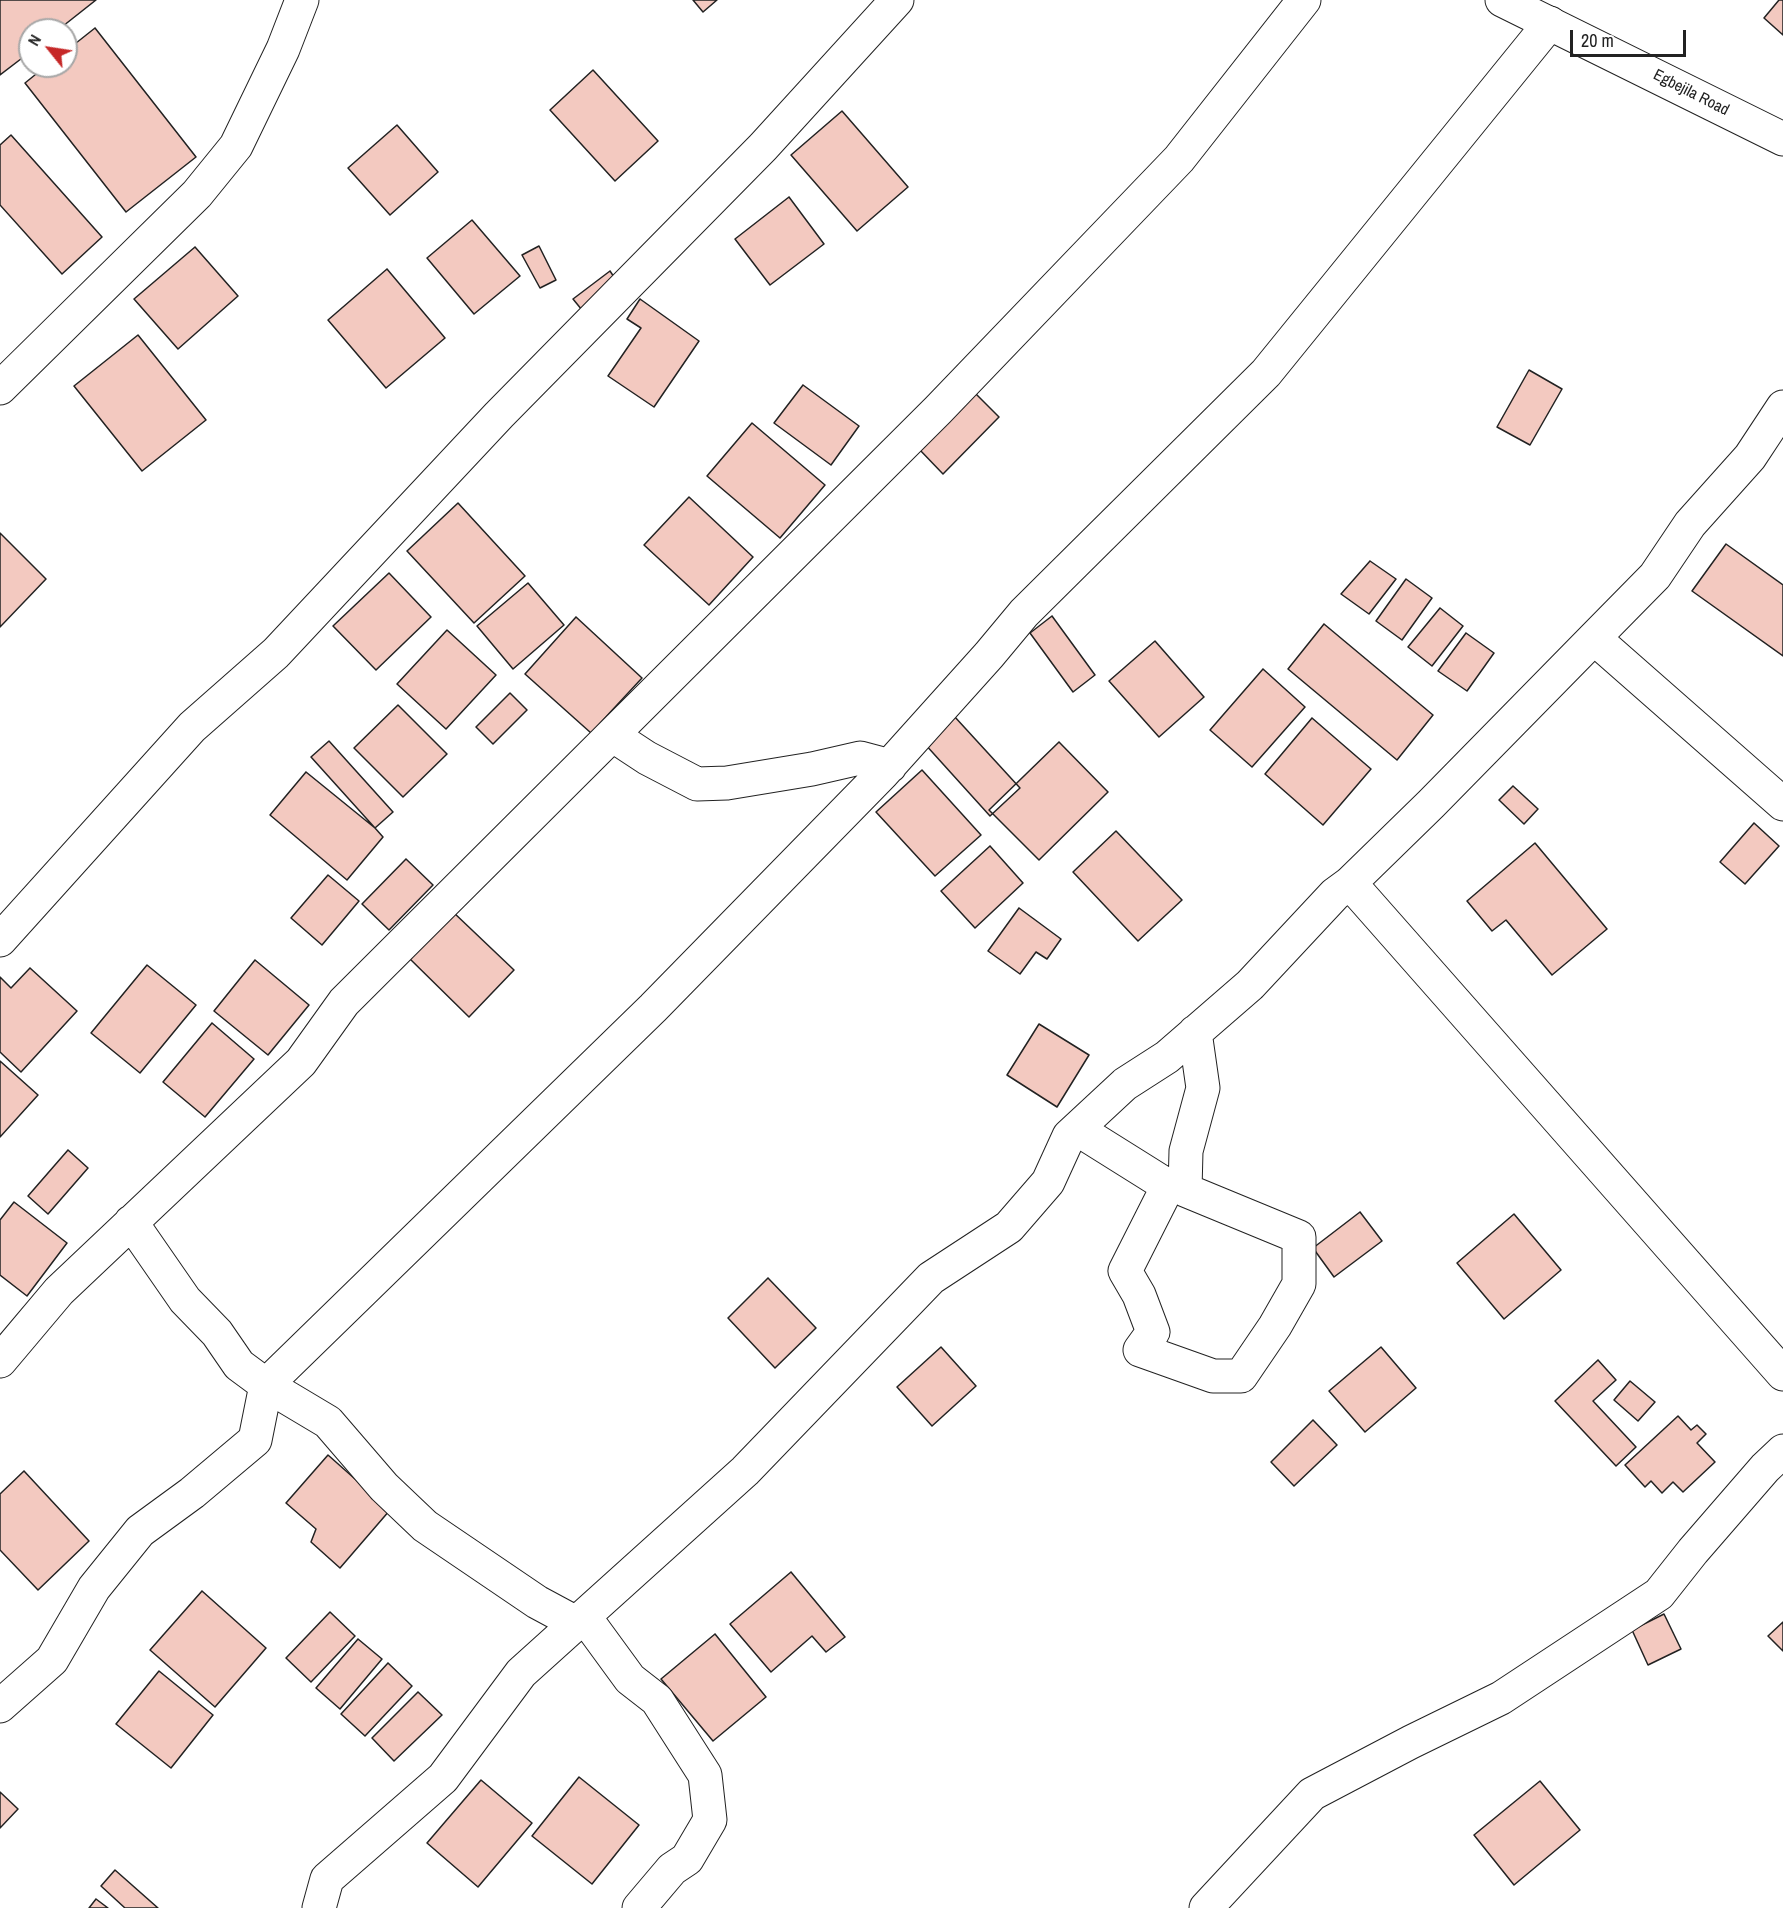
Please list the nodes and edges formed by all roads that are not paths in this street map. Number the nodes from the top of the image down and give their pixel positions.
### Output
1 (302, 0) edge
2 (897, 0) edge
3 (1304, 0) edge
4 (1502, 0) edge
5 (1550, 23) junction
6 (1783, 139) edge
7 (0, 388) edge
8 (1783, 407) edge
9 (1594, 638) junction
10 (612, 735) junction
11 (890, 766) junction
12 (1783, 804) edge
13 (1350, 883) junction
14 (0, 940) edge
15 (1195, 1032) junction
16 (1077, 1129) junction
17 (131, 1222) junction
18 (0, 1361) edge
19 (1783, 1374) edge
20 (266, 1385) junction
21 (1783, 1451) edge
22 (580, 1619) junction
23 (0, 1706) edge
24 (319, 1908) edge
25 (639, 1908) edge
26 (1206, 1908) edge

1 - 7 street
2 - 14 street
3 - 10 street
4 - 5 street, Egbejila Road
5 - 6 street, Egbejila Road
5 - 11 street
8 - 9 street
9 - 12 street
9 - 13 street
10 - 11 street
10 - 17 street
11 - 20 street
13 - 15 street
13 - 19 street
15 - 16 street
15 - 16 street
16 - 22 street
17 - 18 street
17 - 20 street
20 - 22 street
20 - 23 street
21 - 26 street
22 - 24 street
22 - 25 street

